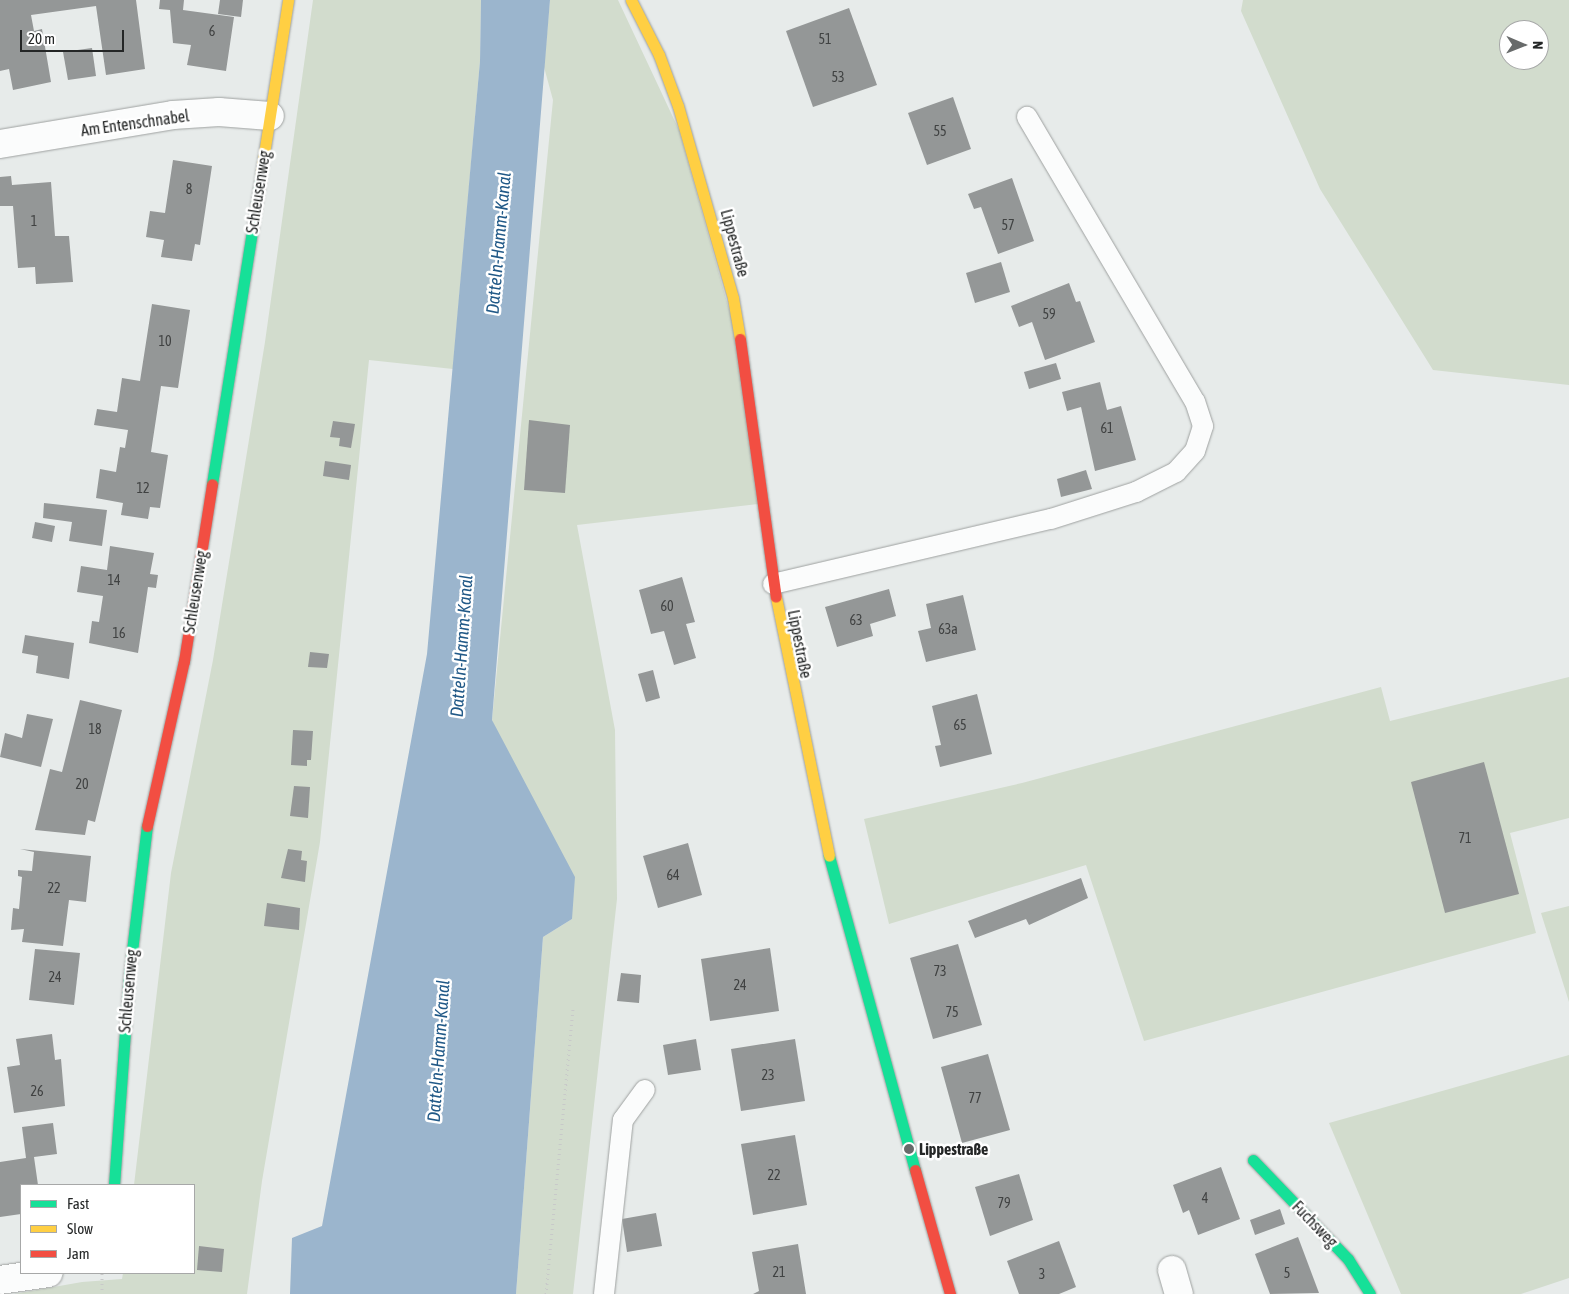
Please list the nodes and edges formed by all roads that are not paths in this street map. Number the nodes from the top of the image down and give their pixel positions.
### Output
1 (288, 0) edge
2 (631, 0) edge
3 (270, 116) junction
4 (1026, 117) dead end
5 (0, 144) edge
6 (773, 584) junction
7 (645, 1090) dead end
8 (1253, 1160) dead end
9 (114, 1184) edge
10 (41, 1274) edge
11 (0, 1280) edge
12 (604, 1294) edge
13 (950, 1294) edge
14 (1370, 1294) edge

1 - 3 street, Schleusenweg
2 - 6 street, Lippestraße
3 - 5 street, Am Entenschnabel
3 - 9 street, Schleusenweg
4 - 6 lane
6 - 13 street, Lippestraße
7 - 12 lane
8 - 14 street, Fuchsweg
10 - 11 street

